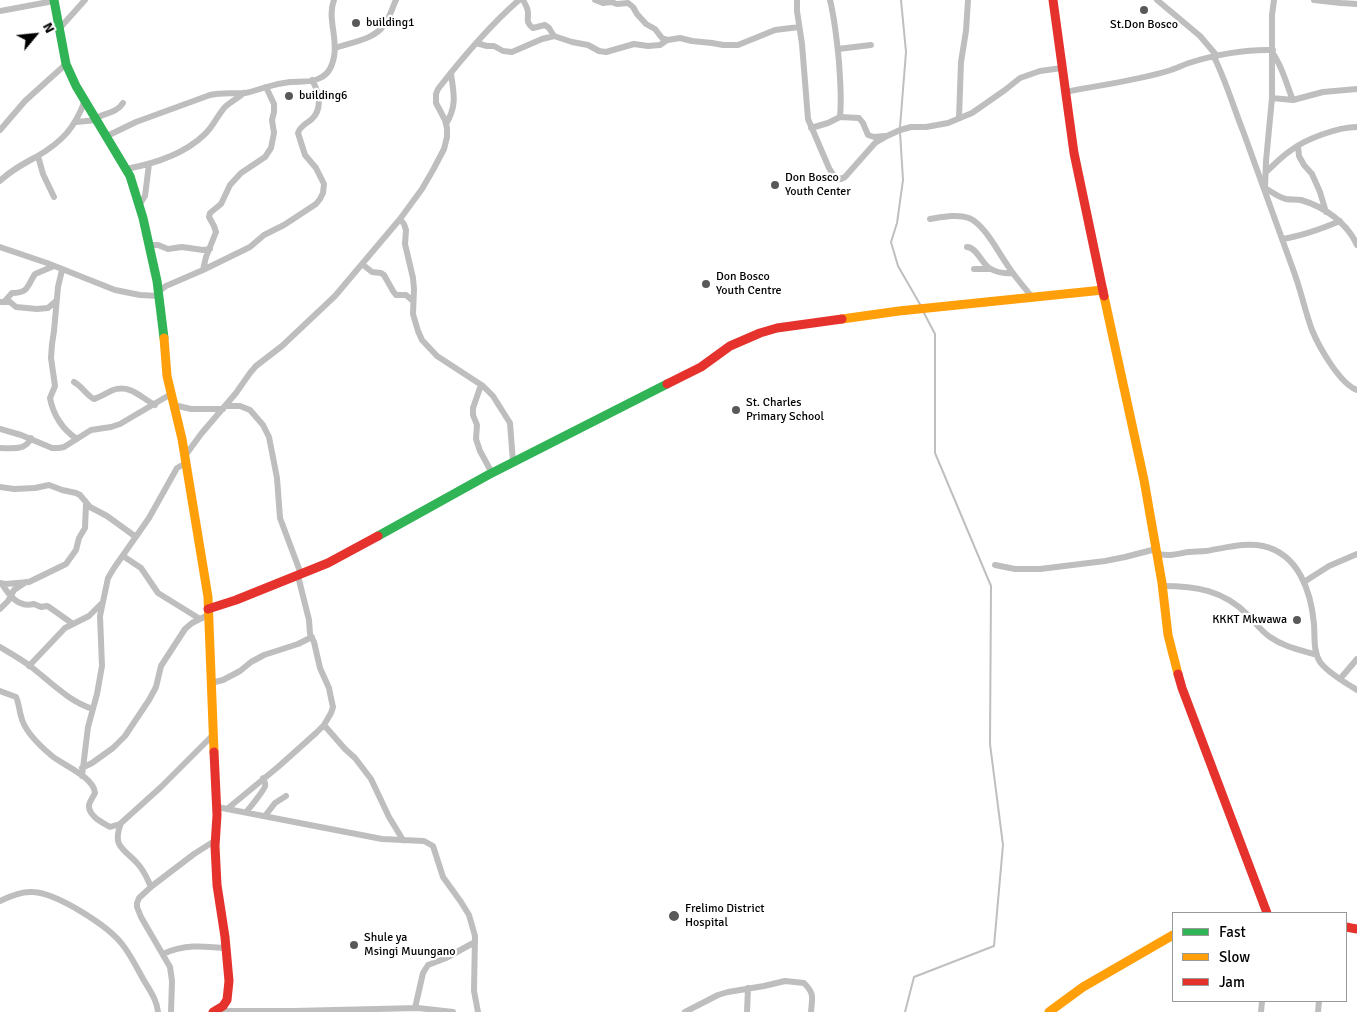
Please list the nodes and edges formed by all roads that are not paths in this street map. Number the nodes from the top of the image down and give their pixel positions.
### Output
1 (86, 0) edge
2 (334, 0) edge
3 (396, 0) edge
4 (519, 0) edge
5 (523, 0) edge
6 (595, 0) edge
7 (797, 0) edge
8 (830, 0) edge
9 (968, 0) edge
10 (1053, 0) edge
11 (1157, 0) edge
12 (1274, 0) edge
13 (1314, 0) edge
14 (54, 1) edge
15 (1357, 4) edge
16 (0, 10) edge
17 (799, 27) junction
18 (59, 29) junction
19 (554, 36) junction
20 (667, 40) junction
21 (476, 43) junction
22 (871, 45) dead end
23 (335, 48) junction
24 (838, 50) junction
25 (1272, 51) junction
26 (1215, 57) junction
27 (66, 64) junction
28 (1062, 68) junction
29 (451, 74) junction
30 (312, 80) junction
31 (266, 87) junction
32 (1357, 89) edge
33 (1065, 92) junction
34 (244, 93) junction
35 (1272, 98) junction
36 (85, 100) junction
37 (1293, 100) junction
38 (123, 103) dead end
39 (840, 117) junction
40 (959, 118) junction
41 (97, 119) junction
42 (76, 122) junction
43 (446, 124) junction
44 (1357, 127) edge
45 (811, 128) junction
46 (0, 130) edge
47 (107, 136) junction
48 (887, 136) junction
49 (1298, 146) junction
50 (38, 156) junction
51 (149, 164) junction
52 (126, 169) junction
53 (1266, 172) junction
54 (0, 181) edge
55 (1265, 190) junction
56 (54, 196) dead end
57 (140, 204) junction
58 (1326, 212) junction
59 (400, 219) junction
60 (930, 219) dead end
61 (1340, 221) junction
62 (1355, 237) edge
63 (1282, 238) junction
64 (149, 245) junction
65 (1357, 245) edge
66 (0, 247) edge
67 (967, 247) dead end
68 (210, 249) junction
69 (362, 264) junction
70 (54, 266) junction
71 (974, 269) dead end
72 (990, 269) junction
73 (62, 270) junction
74 (203, 270) junction
75 (1013, 273) junction
76 (1103, 290) junction
77 (159, 294) junction
78 (1032, 297) junction
79 (56, 301) junction
80 (414, 301) junction
81 (2, 302) edge
82 (74, 382) dead end
83 (481, 384) junction
84 (1357, 390) edge
85 (171, 394) junction
86 (155, 405) junction
87 (174, 405) junction
88 (224, 408) junction
89 (0, 430) edge
90 (31, 438) junction
91 (77, 439) junction
92 (0, 448) edge
93 (185, 460) junction
94 (513, 462) junction
95 (492, 473) junction
96 (0, 487) edge
97 (86, 504) junction
98 (136, 537) junction
99 (1157, 552) junction
100 (1357, 554) edge
101 (123, 556) junction
102 (995, 565) dead end
103 (299, 575) junction
104 (26, 582) junction
105 (1304, 582) junction
106 (1, 583) edge
107 (1162, 586) junction
108 (11, 596) junction
109 (102, 603) junction
110 (0, 609) edge
111 (205, 614) junction
112 (73, 624) junction
113 (312, 638) junction
114 (0, 647) edge
115 (1317, 655) junction
116 (1357, 659) edge
117 (29, 666) junction
118 (1340, 678) junction
119 (211, 683) junction
120 (1357, 690) edge
121 (0, 691) edge
122 (93, 709) junction
123 (324, 725) junction
124 (214, 734) junction
125 (82, 772) junction
126 (263, 778) junction
127 (286, 796) dead end
128 (217, 807) junction
129 (227, 809) junction
130 (246, 812) junction
131 (265, 816) junction
132 (121, 823) junction
133 (107, 825) junction
134 (216, 840) junction
135 (403, 840) junction
136 (117, 841) junction
137 (151, 887) junction
138 (0, 901) edge
139 (1267, 912) edge
140 (1172, 936) edge
141 (475, 942) junction
142 (225, 948) junction
143 (163, 954) junction
144 (748, 988) junction
145 (417, 1009) edge
146 (349, 1010) edge
147 (219, 1011) edge
148 (288, 1011) edge
149 (158, 1012) edge
150 (171, 1012) edge
151 (452, 1012) edge
152 (478, 1012) edge
153 (685, 1012) edge
154 (747, 1012) edge
155 (811, 1012) edge
156 (1049, 1012) edge

1 - 18 street
2 - 23 street
3 - 23 street
4 - 21 street
5 - 19 street
6 - 20 street
7 - 17 street
8 - 24 street
9 - 40 street
10 - 28 street
11 - 26 street
12 - 25 street
13 - 15 street
14 - 16 street
14 - 18 street
17 - 20 street
17 - 45 street
18 - 27 street
19 - 20 street
19 - 21 street
21 - 29 street
22 - 24 street
23 - 30 street
24 - 39 street
25 - 26 street
25 - 35 street
25 - 37 street
26 - 33 street
26 - 55 street
27 - 36 street
27 - 46 street
28 - 33 street
28 - 40 street
29 - 43 street
29 - 43 street
30 - 31 street
30 - 74 street
31 - 34 street
31 - 68 street
32 - 37 street
33 - 76 street
34 - 47 street
34 - 51 street
35 - 37 street
35 - 53 street
36 - 41 street
36 - 42 street
38 - 41 street
39 - 45 street
39 - 48 street
40 - 48 street
41 - 42 street
41 - 47 street
42 - 50 street
43 - 59 street
44 - 49 street
45 - 48 street
47 - 52 street
49 - 53 street
49 - 58 street
50 - 54 street
50 - 56 street
51 - 52 street
51 - 57 street
52 - 57 street
53 - 55 street
55 - 58 street
55 - 63 street
57 - 64 street
58 - 61 street
59 - 69 street
59 - 80 street
60 - 75 street
61 - 62 street
61 - 63 street
62 - 65 street
63 - 84 street
64 - 68 street
64 - 77 street
66 - 70 street
67 - 72 street
68 - 74 street
69 - 80 street
69 - 88 street
70 - 73 street
70 - 81 street
71 - 72 street
72 - 75 street
73 - 77 street
73 - 79 street
74 - 77 street
75 - 78 street
76 - 78 street
76 - 99 street
77 - 85 street
78 - 94 street
79 - 81 street
79 - 91 street
80 - 83 street
82 - 86 street
83 - 94 street
83 - 95 street
85 - 86 street
85 - 87 street
86 - 91 street
87 - 88 street
87 - 93 street
88 - 93 street
88 - 103 street
89 - 90 street
90 - 91 street
90 - 92 street
93 - 98 street
93 - 111 street
94 - 95 street
95 - 103 street
96 - 97 street
97 - 98 street
97 - 104 street
98 - 101 street
99 - 102 street
99 - 105 street
99 - 107 street
100 - 105 street
101 - 109 street
101 - 111 street
103 - 111 street
103 - 113 street
104 - 106 street
104 - 108 street
105 - 115 street
106 - 108 street
107 - 115 street
107 - 139 street
108 - 110 street
108 - 112 street
109 - 112 street
109 - 122 street
111 - 119 street
111 - 125 street
112 - 117 street
113 - 119 street
113 - 123 street
114 - 117 street
115 - 118 street
116 - 118 street
117 - 122 street
118 - 120 street
119 - 124 street
121 - 125 street
122 - 125 street
123 - 126 street
123 - 135 street
124 - 128 street
124 - 132 street
125 - 133 street
126 - 129 street
126 - 130 street
127 - 131 street
128 - 129 street
128 - 134 street
129 - 130 street
130 - 131 street
131 - 135 street
132 - 133 street
132 - 136 street
133 - 136 street
134 - 137 street
134 - 142 street
135 - 141 street
136 - 137 street
137 - 143 street
138 - 149 street
140 - 156 street
141 - 145 street
141 - 152 street
142 - 143 street
142 - 147 street
143 - 150 street
144 - 153 street
144 - 154 street
144 - 155 street
145 - 146 street
145 - 151 street
146 - 148 street
147 - 148 street

